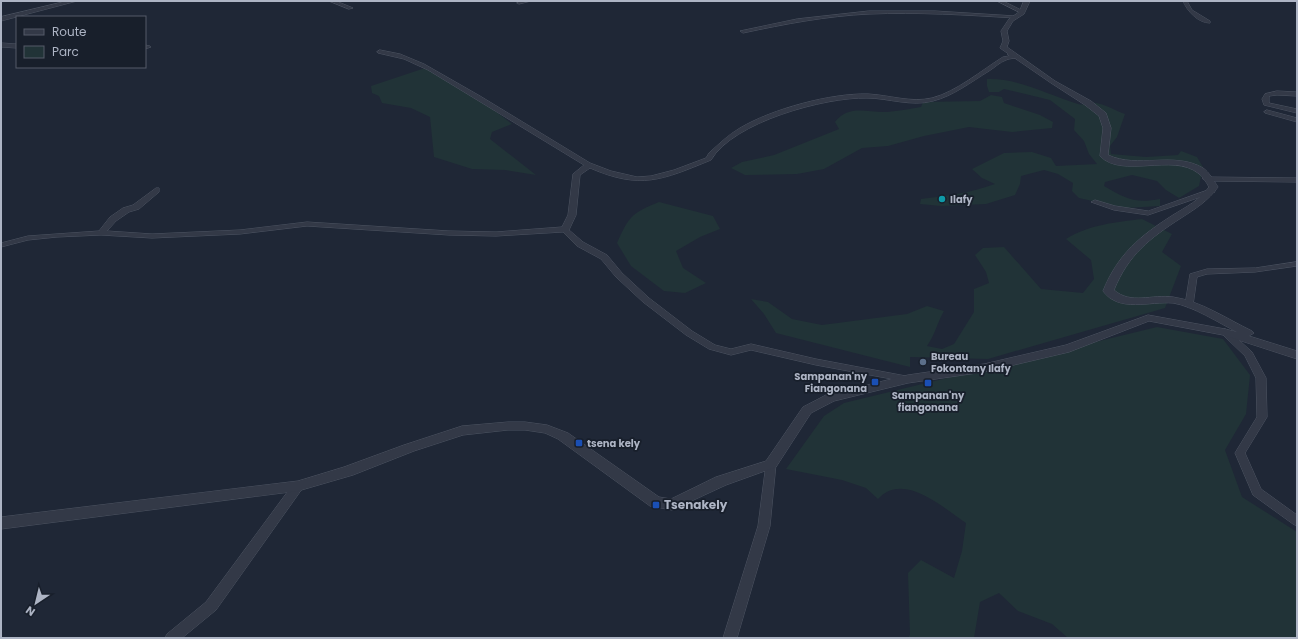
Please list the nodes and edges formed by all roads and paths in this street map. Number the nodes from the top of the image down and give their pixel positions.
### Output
1 (74, 1) edge
2 (331, 1) edge
3 (529, 1) edge
4 (999, 1) edge
5 (1027, 1) edge
6 (1184, 1) edge
7 (519, 3) dead end
8 (351, 8) dead end
9 (1021, 11) junction
10 (1015, 17) junction
11 (2, 19) edge
12 (1208, 22) dead end
13 (743, 32) dead end
14 (1, 45) edge
15 (16, 46) edge
16 (380, 52) dead end
17 (1010, 54) junction
18 (1297, 94) edge
19 (1297, 111) edge
20 (1267, 112) dead end
21 (1297, 120) edge
22 (589, 165) junction
23 (1207, 178) junction
24 (1297, 180) edge
25 (156, 190) dead end
26 (1211, 192) junction
27 (1095, 202) dead end
28 (565, 230) junction
29 (102, 233) junction
30 (1, 245) edge
31 (1297, 264) edge
32 (1189, 305) junction
33 (1225, 332) junction
34 (1278, 348) junction
35 (1297, 355) edge
36 (908, 379) junction
37 (771, 464) junction
38 (298, 486) junction
39 (1297, 521) edge
40 (1, 523) edge
41 (196, 617) junction
42 (172, 638) edge
43 (182, 638) edge
44 (730, 638) edge

1 - 11 street
2 - 8 street
3 - 7 street
4 - 9 street
5 - 9 street
6 - 12 street
9 - 10 street
10 - 13 street
10 - 17 street
14 - 15 street
16 - 22 street
17 - 22 street
17 - 23 street
18 - 19 street
20 - 21 street
22 - 28 street
23 - 24 street
23 - 26 street
25 - 29 street
26 - 27 street
26 - 32 street
28 - 29 street
28 - 36 street
29 - 30 street
31 - 32 street
32 - 34 street
33 - 34 street
33 - 36 street
33 - 39 street
34 - 35 street
36 - 37 street
37 - 38 street
37 - 44 street
38 - 40 street
38 - 41 street
41 - 42 street
41 - 43 street

